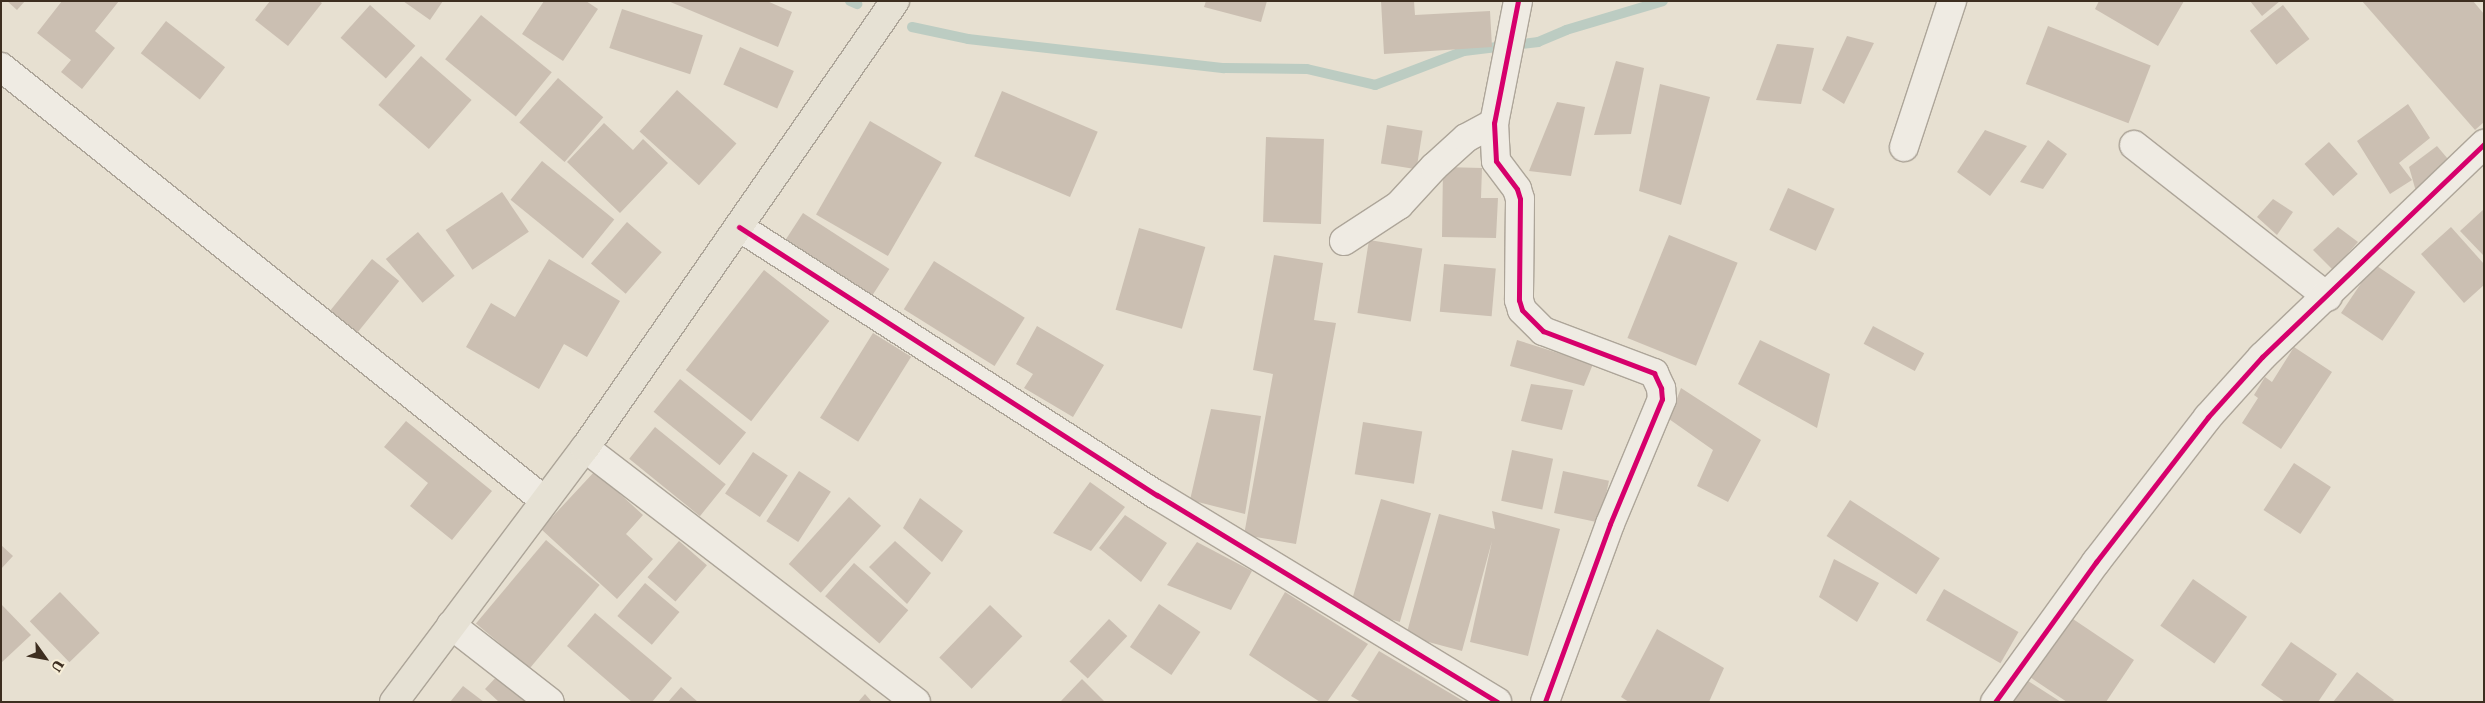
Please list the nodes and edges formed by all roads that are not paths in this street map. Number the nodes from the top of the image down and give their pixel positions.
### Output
1 (895, 1) edge
2 (1518, 1) edge
3 (1952, 1) edge
4 (1, 67) edge
5 (1494, 122) junction
6 (2484, 144) edge
7 (2134, 145) dead end
8 (1904, 147) dead end
9 (739, 227) junction
10 (1344, 241) dead end
11 (2328, 297) junction
12 (585, 448) junction
13 (544, 500) junction
14 (451, 625) junction
15 (394, 702) edge
16 (550, 702) edge
17 (916, 702) edge
18 (1497, 702) edge
19 (1546, 702) edge
20 (1995, 702) edge

1 - 9 main road
2 - 5 street
3 - 8 street
4 - 13 street
5 - 10 street
5 - 19 street
6 - 11 street
7 - 11 street
9 - 12 main road
9 - 18 street
11 - 20 street
12 - 13 main road
12 - 17 street
13 - 14 main road
14 - 15 main road
14 - 16 street

